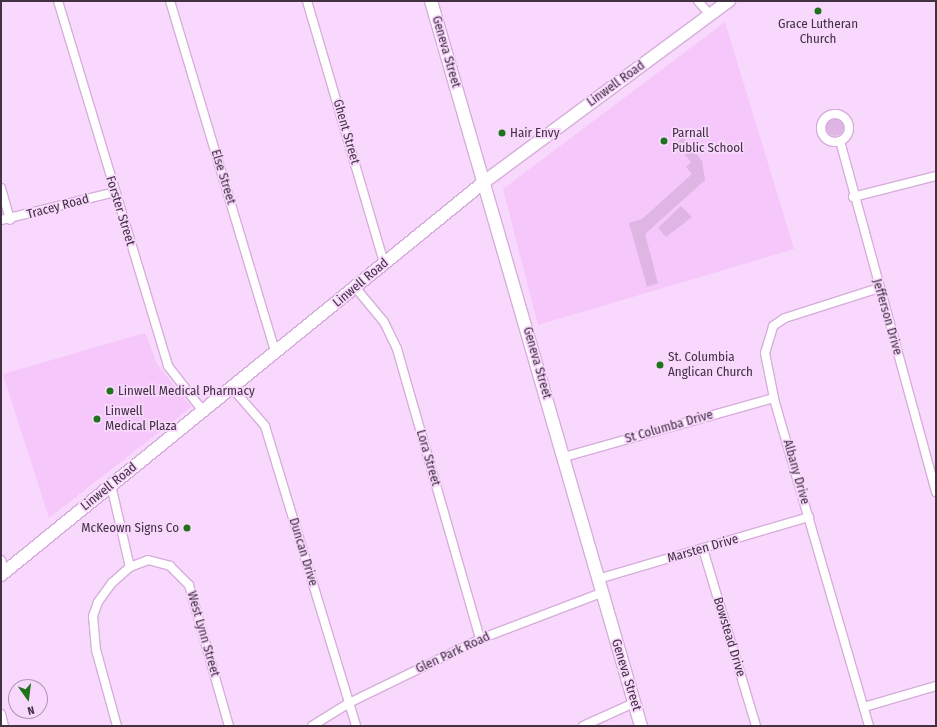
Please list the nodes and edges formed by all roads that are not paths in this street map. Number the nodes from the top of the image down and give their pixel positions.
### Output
1 (58, 1) edge
2 (170, 1) edge
3 (307, 1) edge
4 (431, 1) edge
5 (698, 1) edge
6 (729, 1) edge
7 (710, 15) junction
8 (840, 141) dead end
9 (936, 176) edge
10 (484, 182) junction
11 (1, 188) edge
12 (114, 192) junction
13 (853, 197) junction
14 (1, 220) edge
15 (10, 220) junction
16 (384, 263) junction
17 (355, 287) junction
18 (879, 288) junction
19 (275, 352) junction
20 (232, 388) junction
21 (774, 398) junction
22 (203, 411) junction
23 (564, 458) junction
24 (111, 485) junction
25 (936, 492) edge
26 (809, 517) junction
27 (703, 549) junction
28 (1, 560) edge
29 (130, 567) junction
30 (3, 574) edge
31 (598, 579) junction
32 (602, 594) junction
33 (480, 639) junction
34 (936, 686) edge
35 (349, 703) junction
36 (634, 703) junction
37 (864, 707) junction
38 (1, 714) edge
39 (4, 726) edge
40 (117, 726) edge
41 (229, 726) edge
42 (312, 726) edge
43 (356, 726) edge
44 (583, 726) edge
45 (641, 726) edge
46 (756, 726) edge
47 (869, 726) edge

1 - 12 street, Forster Street
2 - 19 street, Else Street
3 - 16 street, Ghent Street
4 - 10 main road, Geneva Street
5 - 7 street
6 - 7 main road, Linwell Road
7 - 10 main road, Linwell Road
8 - 13 street, Jefferson Drive
9 - 13 street
10 - 16 main road, Linwell Road
10 - 23 main road, Geneva Street
11 - 15 street
12 - 15 street, Tracey Road
12 - 22 street, Forster Street
13 - 18 street, Jefferson Drive
14 - 15 street, Tracey Road
16 - 17 main road, Linwell Road
17 - 19 main road, Linwell Road
17 - 33 street, Lora Street
18 - 21 street, Albany Drive
18 - 25 street, Jefferson Drive
19 - 20 main road, Linwell Road
20 - 22 main road, Linwell Road
20 - 35 street, Duncan Drive
21 - 23 street, St Columba Drive
21 - 26 street, Albany Drive
22 - 24 main road, Linwell Road
23 - 31 main road, Geneva Street
24 - 29 street
24 - 30 main road, Linwell Road
26 - 27 street, Marsten Drive
26 - 37 street, Albany Drive
27 - 31 street, Marsten Drive
27 - 46 street, Bowstead Drive
28 - 30 street
29 - 40 street
29 - 41 street, West Lynn Street
31 - 32 main road, Geneva Street
32 - 33 street, Glen Park Road
32 - 36 main road, Geneva Street
33 - 35 street, Glen Park Road
34 - 37 street
35 - 42 street, Glen Park Road
35 - 43 street, Duncan Drive
36 - 44 street
36 - 45 main road, Geneva Street
37 - 47 street, Albany Drive
38 - 39 street

